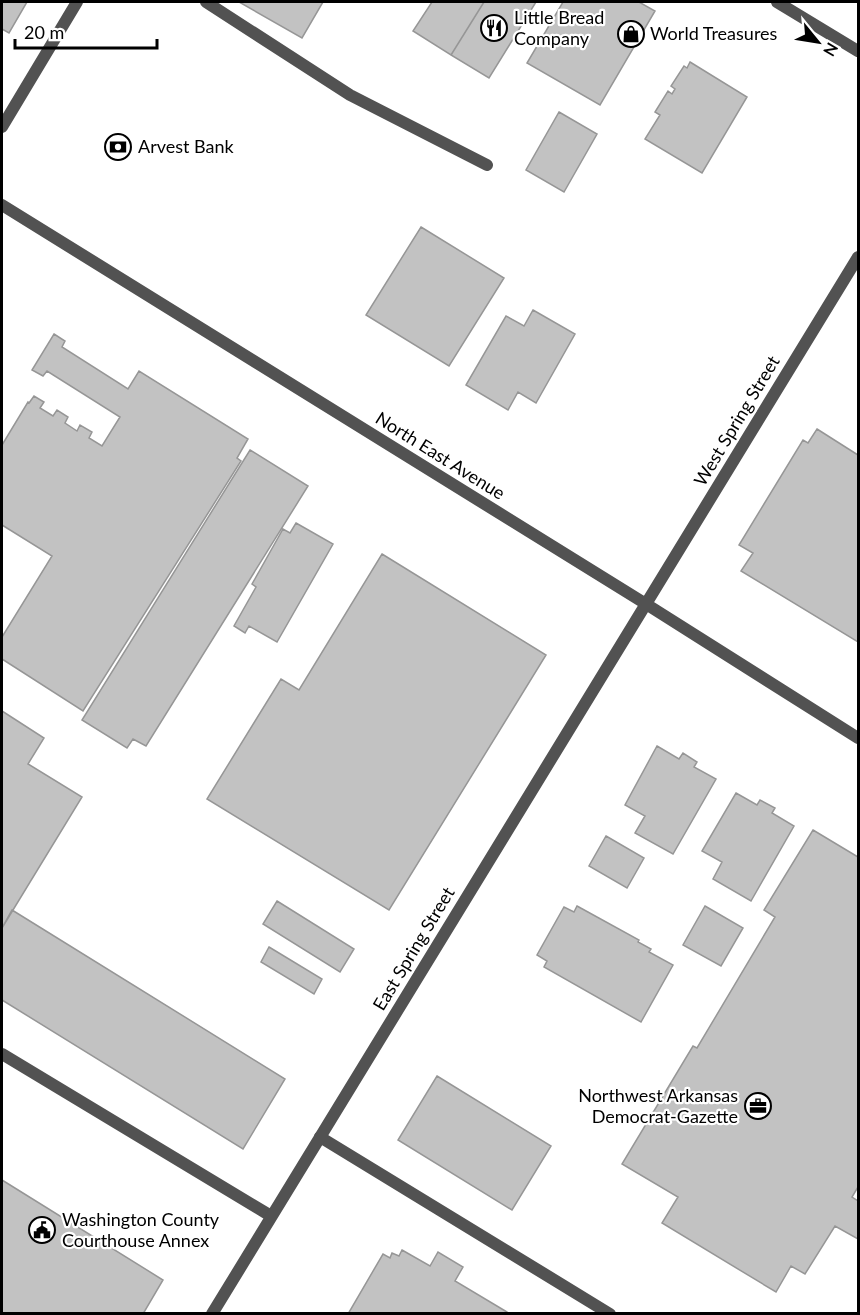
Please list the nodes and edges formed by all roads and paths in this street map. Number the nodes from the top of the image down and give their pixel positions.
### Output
1 (77, 2) edge
2 (206, 2) edge
3 (777, 2) edge
4 (858, 51) edge
5 (2, 127) edge
6 (487, 165) dead end
7 (2, 205) edge
8 (858, 257) edge
9 (646, 604) junction
10 (858, 738) edge
11 (2, 1053) edge
12 (320, 1137) junction
13 (272, 1216) junction
14 (212, 1314) edge
15 (610, 1314) edge

1 - 5 street
2 - 6 street
3 - 4 street
7 - 9 street, North East Avenue
8 - 9 street, West Spring Street
9 - 10 street, North East Avenue
9 - 12 street, East Spring Street
11 - 13 street
12 - 13 street, East Spring Street
12 - 15 street
13 - 14 street, East Spring Street

